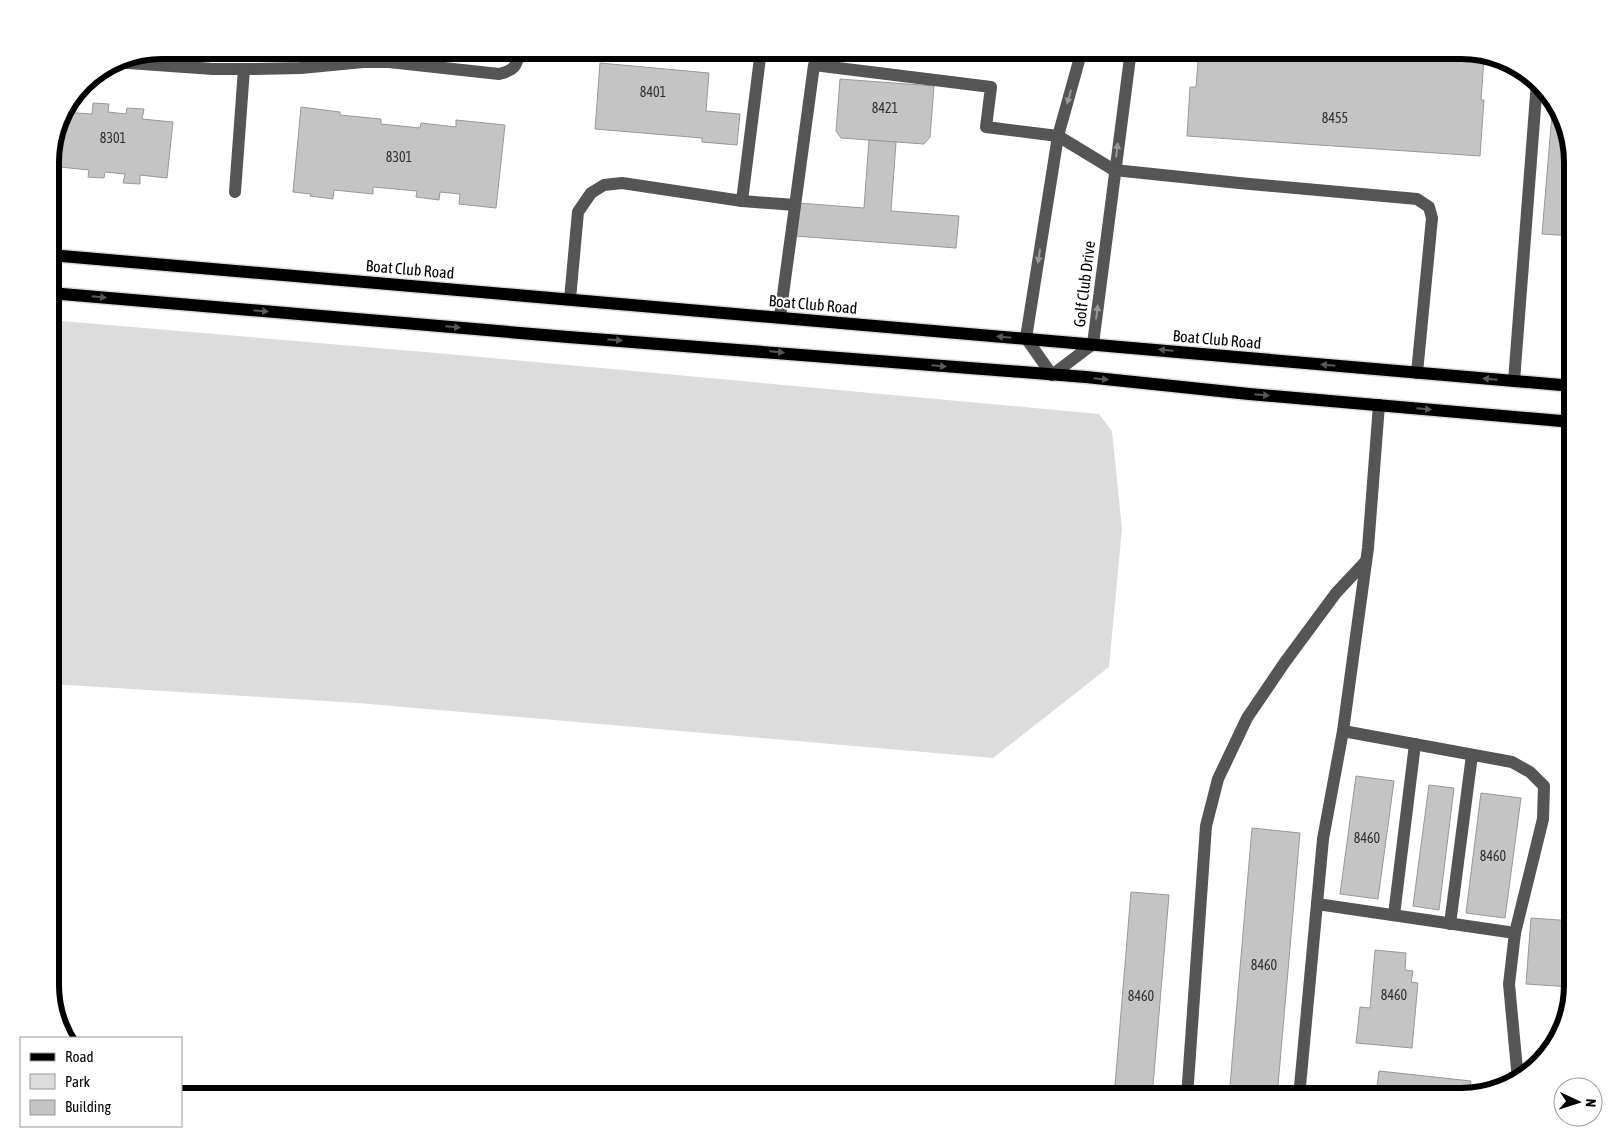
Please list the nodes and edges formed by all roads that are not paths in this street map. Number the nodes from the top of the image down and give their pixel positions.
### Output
1 (519, 59) edge
2 (760, 59) edge
3 (1079, 59) edge
4 (1130, 59) edge
5 (133, 63) edge
6 (244, 69) junction
7 (1536, 91) edge
8 (1058, 136) junction
9 (1114, 170) junction
10 (235, 192) dead end
11 (742, 201) junction
12 (794, 205) junction
13 (59, 255) edge
14 (59, 294) edge
15 (570, 299) junction
16 (780, 317) junction
17 (1026, 338) junction
18 (1093, 344) junction
19 (1416, 373) junction
20 (1052, 375) junction
21 (1514, 381) junction
22 (1564, 385) edge
23 (1379, 405) junction
24 (1564, 421) edge
25 (1366, 561) junction
26 (1343, 732) junction
27 (1415, 744) junction
28 (1472, 755) junction
29 (1317, 904) junction
30 (1394, 915) junction
31 (1450, 924) junction
32 (1515, 933) junction
33 (1517, 1071) edge
34 (1188, 1088) edge
35 (1301, 1088) edge

1 - 6 street
2 - 11 street
3 -> 8 street
9 -> 4 street, Golf Club Drive
5 - 6 street
6 - 10 street
7 - 21 street
8 - 9 street
8 - 12 street
8 -> 17 street
18 -> 9 street, Golf Club Drive
9 - 19 street
11 - 12 street
11 - 15 street
12 - 16 street
13 - 15 main road, Boat Club Road
14 -> 20 main road
15 - 16 main road, Boat Club Road
17 -> 16 main road, Boat Club Road
17 - 18 main road, Boat Club Road
17 - 20 street
19 -> 18 main road, Boat Club Road
18 - 20 street, Golf Club Drive
21 -> 19 main road, Boat Club Road
20 -> 23 main road
21 - 22 main road, Boat Club Road
23 -> 24 main road
23 - 25 street
25 - 26 street
25 - 34 street
26 - 27 street
26 - 29 street
27 - 28 street
27 - 30 street
28 - 31 street
28 - 32 street
29 - 30 street
29 - 35 street
30 - 31 street
31 - 32 street
32 - 33 street

